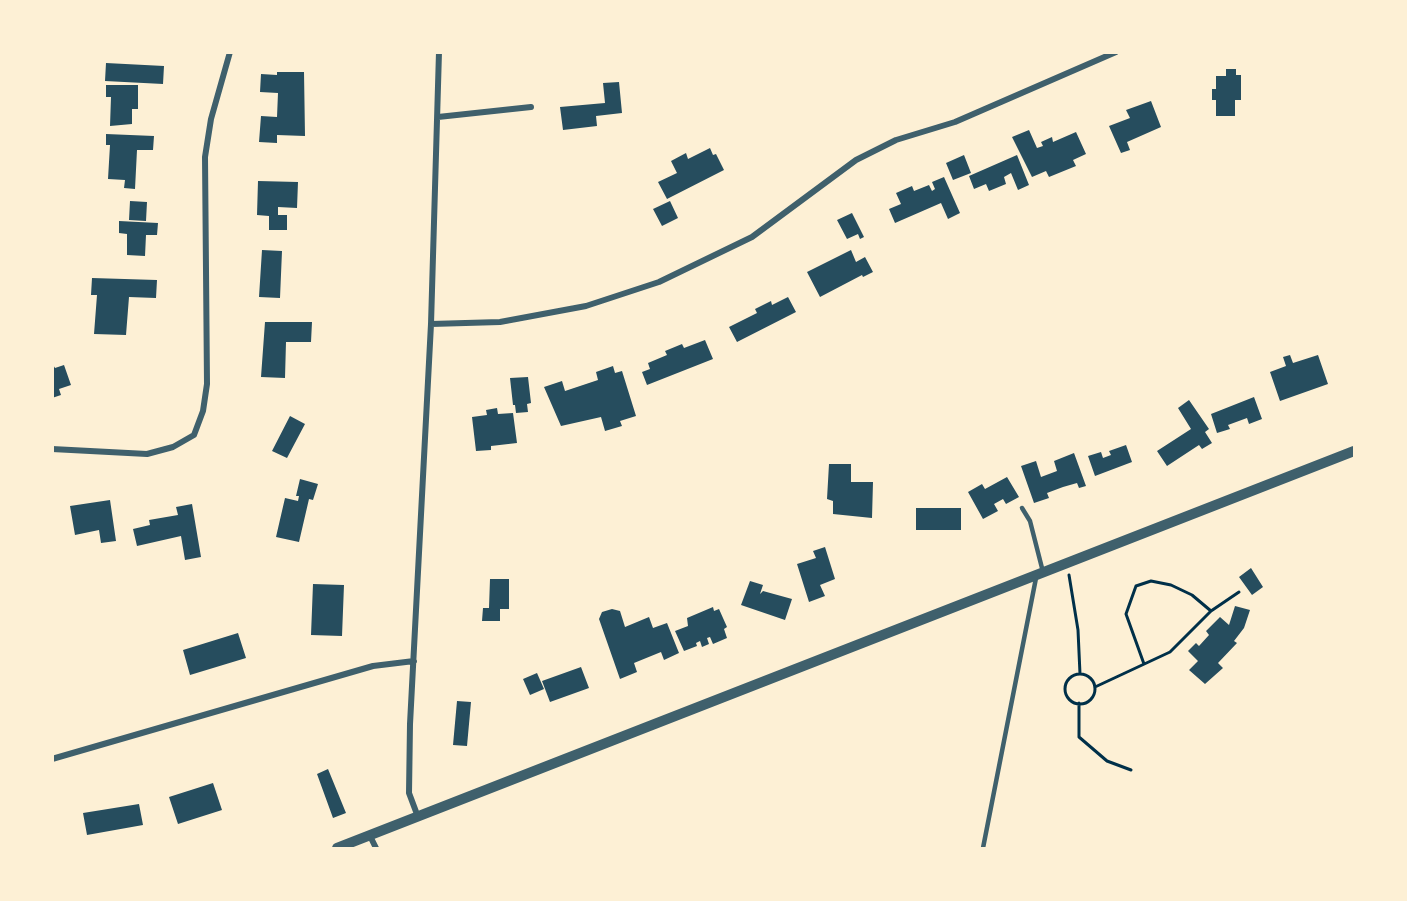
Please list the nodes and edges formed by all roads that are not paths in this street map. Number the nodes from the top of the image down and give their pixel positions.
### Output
1 (230, 52) edge
2 (439, 52) edge
3 (1116, 52) edge
4 (531, 107) dead end
5 (438, 117) junction
6 (430, 324) junction
7 (52, 448) edge
8 (1354, 451) edge
9 (1022, 508) dead end
10 (1040, 573) junction
11 (414, 661) junction
12 (52, 759) edge
13 (418, 818) junction
14 (370, 836) junction
15 (337, 849) edge
16 (376, 849) edge
17 (983, 849) edge

1 - 7 street
2 - 5 street
3 - 6 street
4 - 5 street
5 - 6 street
6 - 11 street
8 - 10 street
9 - 10 lane
10 - 13 street
10 - 17 lane
11 - 12 street
11 - 13 street
13 - 14 street
14 - 15 street
14 - 16 street

